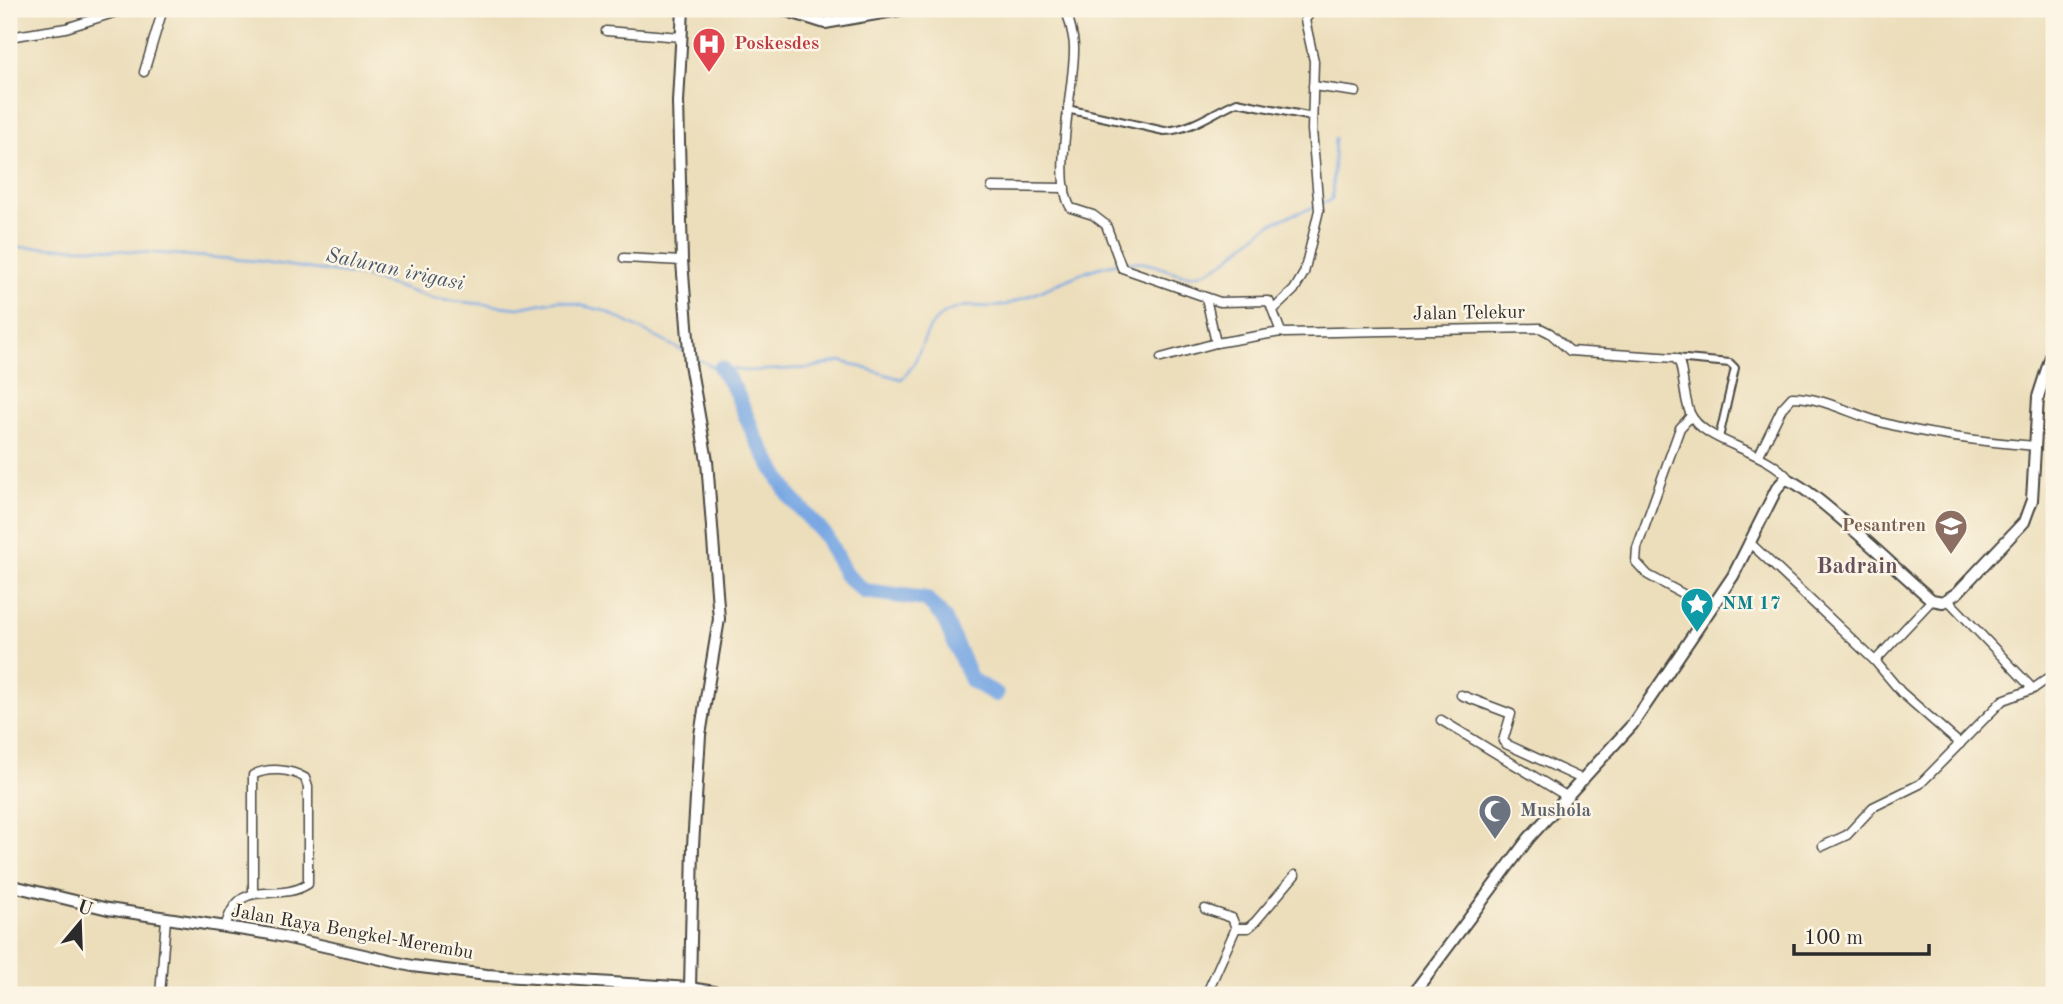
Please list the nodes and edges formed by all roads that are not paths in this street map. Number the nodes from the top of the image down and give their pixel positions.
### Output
1 (126, 9) edge
2 (163, 9) edge
3 (683, 9) edge
4 (781, 9) edge
5 (905, 9) edge
6 (1066, 9) edge
7 (1313, 9) edge
8 (864, 13) edge
9 (606, 31) dead end
10 (9, 37) edge
11 (681, 37) junction
12 (144, 72) dead end
13 (1312, 86) junction
14 (1356, 92) dead end
15 (1068, 109) junction
16 (1313, 117) junction
17 (992, 187) dead end
18 (1065, 188) junction
19 (624, 258) dead end
20 (682, 261) junction
21 (1206, 298) junction
22 (1274, 309) junction
23 (1281, 332) junction
24 (1216, 343) junction
25 (2054, 347) edge
26 (1161, 358) dead end
27 (1675, 358) junction
28 (1691, 416) junction
29 (1718, 438) junction
30 (2036, 446) junction
31 (1759, 455) junction
32 (1789, 479) junction
33 (1749, 542) junction
34 (1933, 600) junction
35 (1948, 600) junction
36 (1712, 609) junction
37 (1875, 661) junction
38 (2054, 674) edge
39 (2034, 690) junction
40 (1461, 695) dead end
41 (1441, 720) dead end
42 (1960, 744) junction
43 (1584, 780) junction
44 (1568, 797) junction
45 (1822, 846) dead end
46 (1295, 875) dead end
47 (9, 885) edge
48 (253, 894) junction
49 (1205, 909) dead end
50 (166, 919) junction
51 (225, 928) junction
52 (1236, 928) junction
53 (690, 988) junction
54 (160, 995) edge
55 (733, 995) edge
56 (1206, 995) edge
57 (1412, 995) edge

1 - 10 street
2 - 12 street
3 - 11 street
4 - 8 street
5 - 8 street
6 - 15 street
7 - 13 street
9 - 11 street
11 - 20 street
13 - 14 street
13 - 16 street
15 - 16 street
15 - 18 street
16 - 22 street
17 - 18 street
18 - 21 street
19 - 20 street
20 - 53 street
21 - 22 street
21 - 24 street
22 - 23 street
23 - 24 street, Jalan Telekur
23 - 27 street, Jalan Telekur
24 - 26 street, Jalan Telekur
25 - 30 street
27 - 28 street
27 - 29 street
28 - 29 street
28 - 36 street
29 - 31 street
30 - 31 street
30 - 35 street
31 - 32 street
32 - 33 street
32 - 34 street
33 - 36 street
33 - 37 street
34 - 35 street
34 - 37 street
35 - 39 street
36 - 43 street
37 - 42 street
38 - 39 street
39 - 42 street
40 - 43 street
41 - 44 street
42 - 45 street
43 - 44 street
44 - 57 street
46 - 52 street
47 - 50 street, Jalan Raya Bengkel-Merembu
48 - 48 street
48 - 51 street
49 - 52 street
50 - 51 street, Jalan Raya Bengkel-Merembu
50 - 54 street
51 - 53 street, Jalan Raya Bengkel-Merembu
52 - 56 street
53 - 55 street, Jalan Raya Bengkel-Merembu

